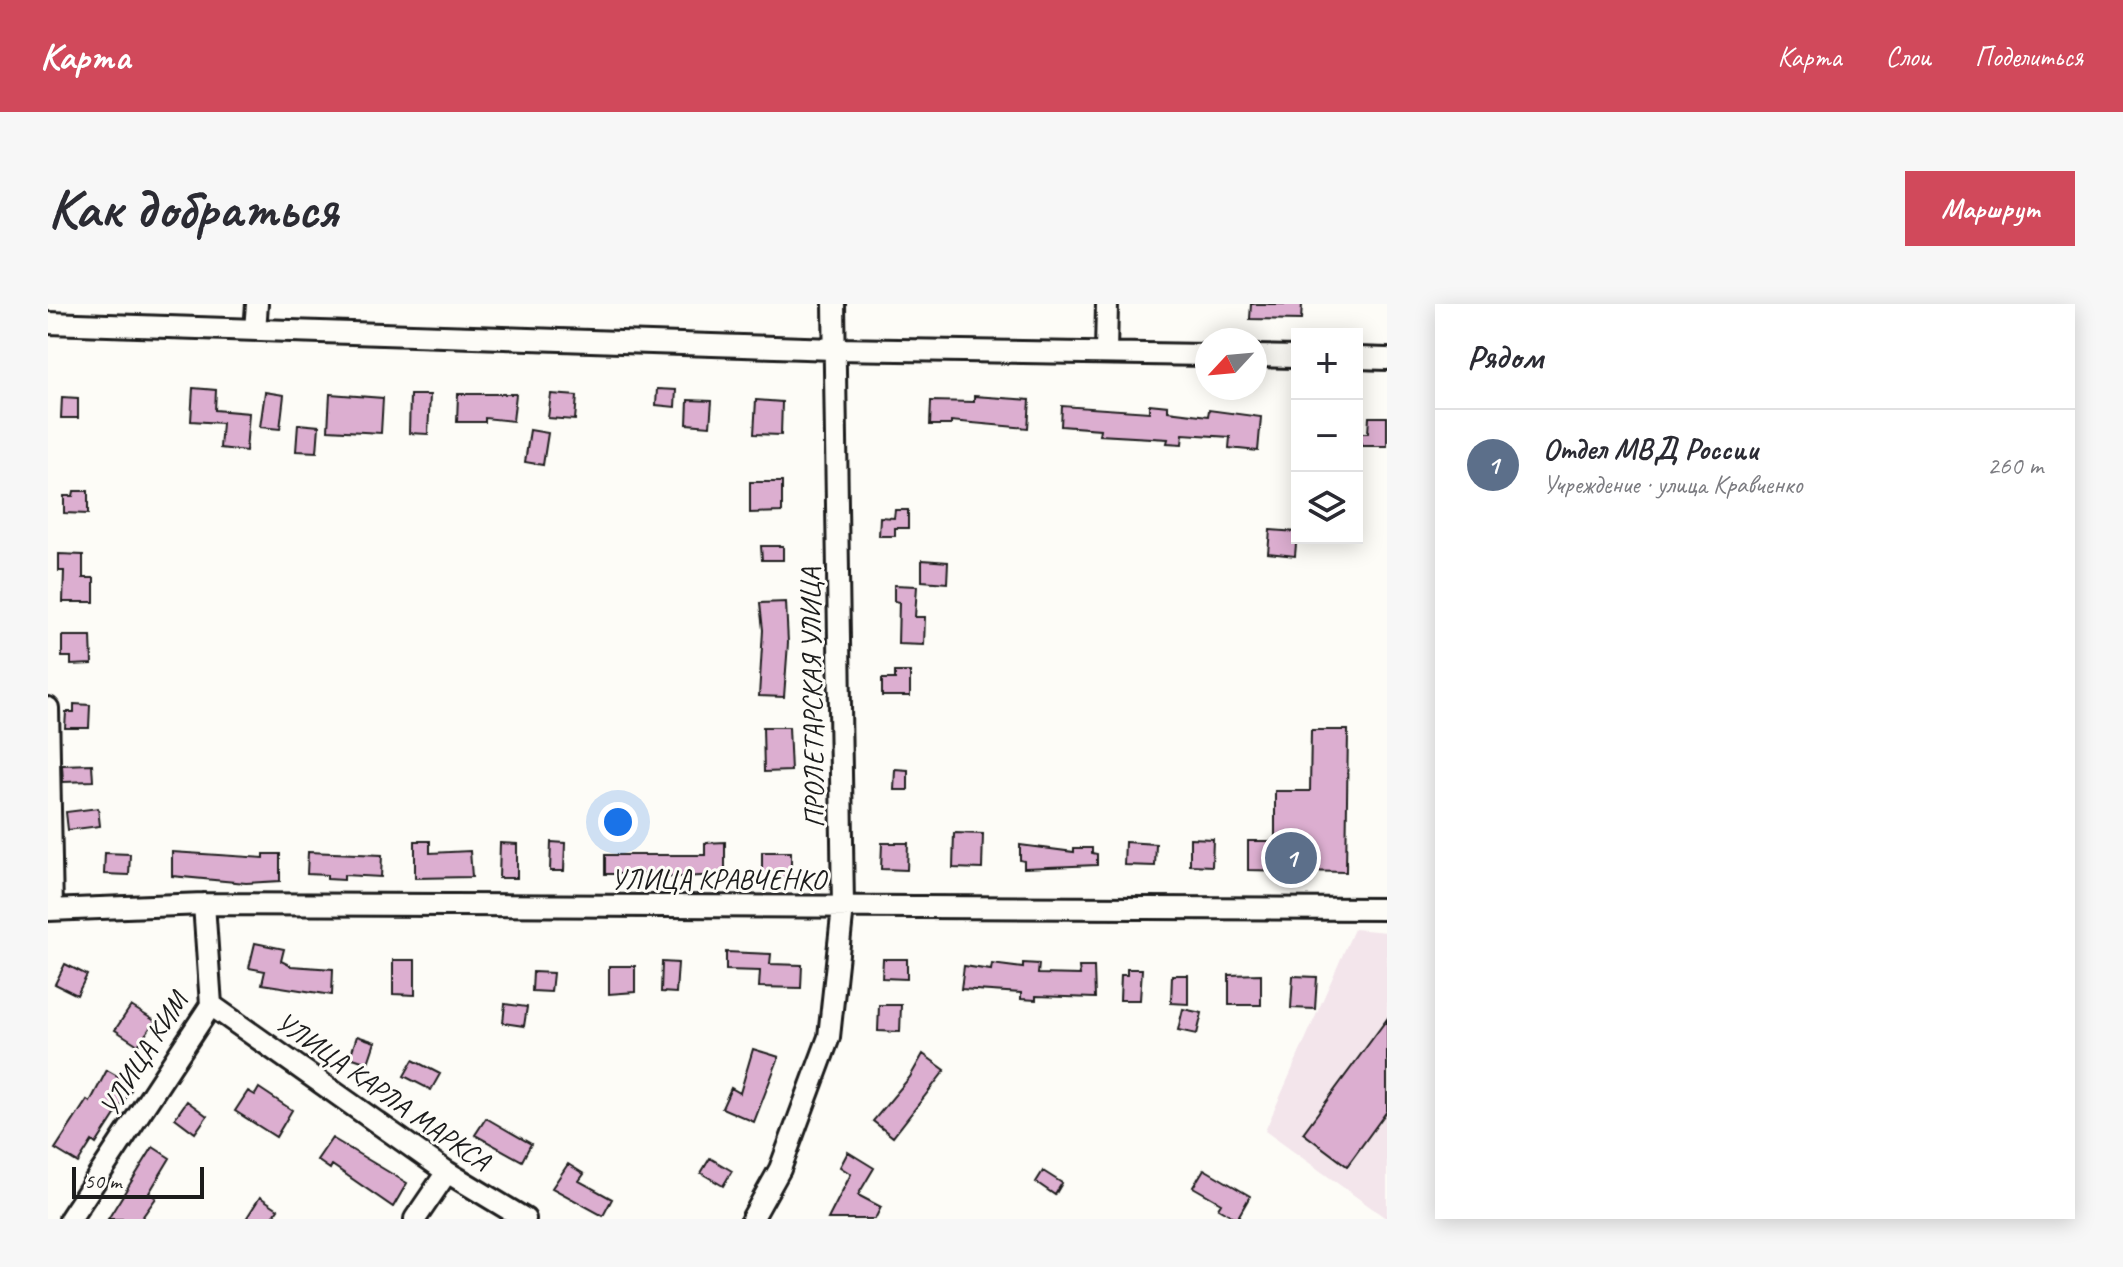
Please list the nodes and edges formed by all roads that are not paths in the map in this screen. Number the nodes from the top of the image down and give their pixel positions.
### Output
1 (257, 304) edge
2 (834, 304) edge
3 (1107, 304) edge
4 (48, 323) edge
5 (255, 330) junction
6 (834, 349) junction
7 (1106, 353) junction
8 (1195, 355) edge
9 (1267, 356) edge
10 (1291, 357) edge
11 (1363, 358) edge
12 (1387, 359) edge
13 (48, 708) edge
14 (204, 904) junction
15 (843, 907) junction
16 (1387, 909) edge
17 (50, 910) edge
18 (211, 1005) junction
19 (447, 1172) junction
20 (70, 1219) edge
21 (415, 1219) edge
22 (525, 1219) edge
23 (752, 1219) edge

1 - 5 street
2 - 6 street, ПРОЛЕТАРСКАЯ УЛИЦА
3 - 7 street
4 - 5 street
5 - 6 street
6 - 7 street
6 - 15 street, ПРОЛЕТАРСКАЯ УЛИЦА
7 - 8 street
9 - 10 street
11 - 12 street
13 - 17 street
14 - 15 street, УЛИЦА КРАВЧЕНКО
14 - 17 street, УЛИЦА КРАВЧЕНКО
14 - 18 street, УЛИЦА КИМ
15 - 16 street, УЛИЦА КРАВЧЕНКО
15 - 23 street, ПРОЛЕТАРСКАЯ УЛИЦА
18 - 19 street, УЛИЦА КАРЛА МАРКСА
18 - 20 street, УЛИЦА КИМ
19 - 21 street
19 - 22 street, УЛИЦА КАРЛА МАРКСА

